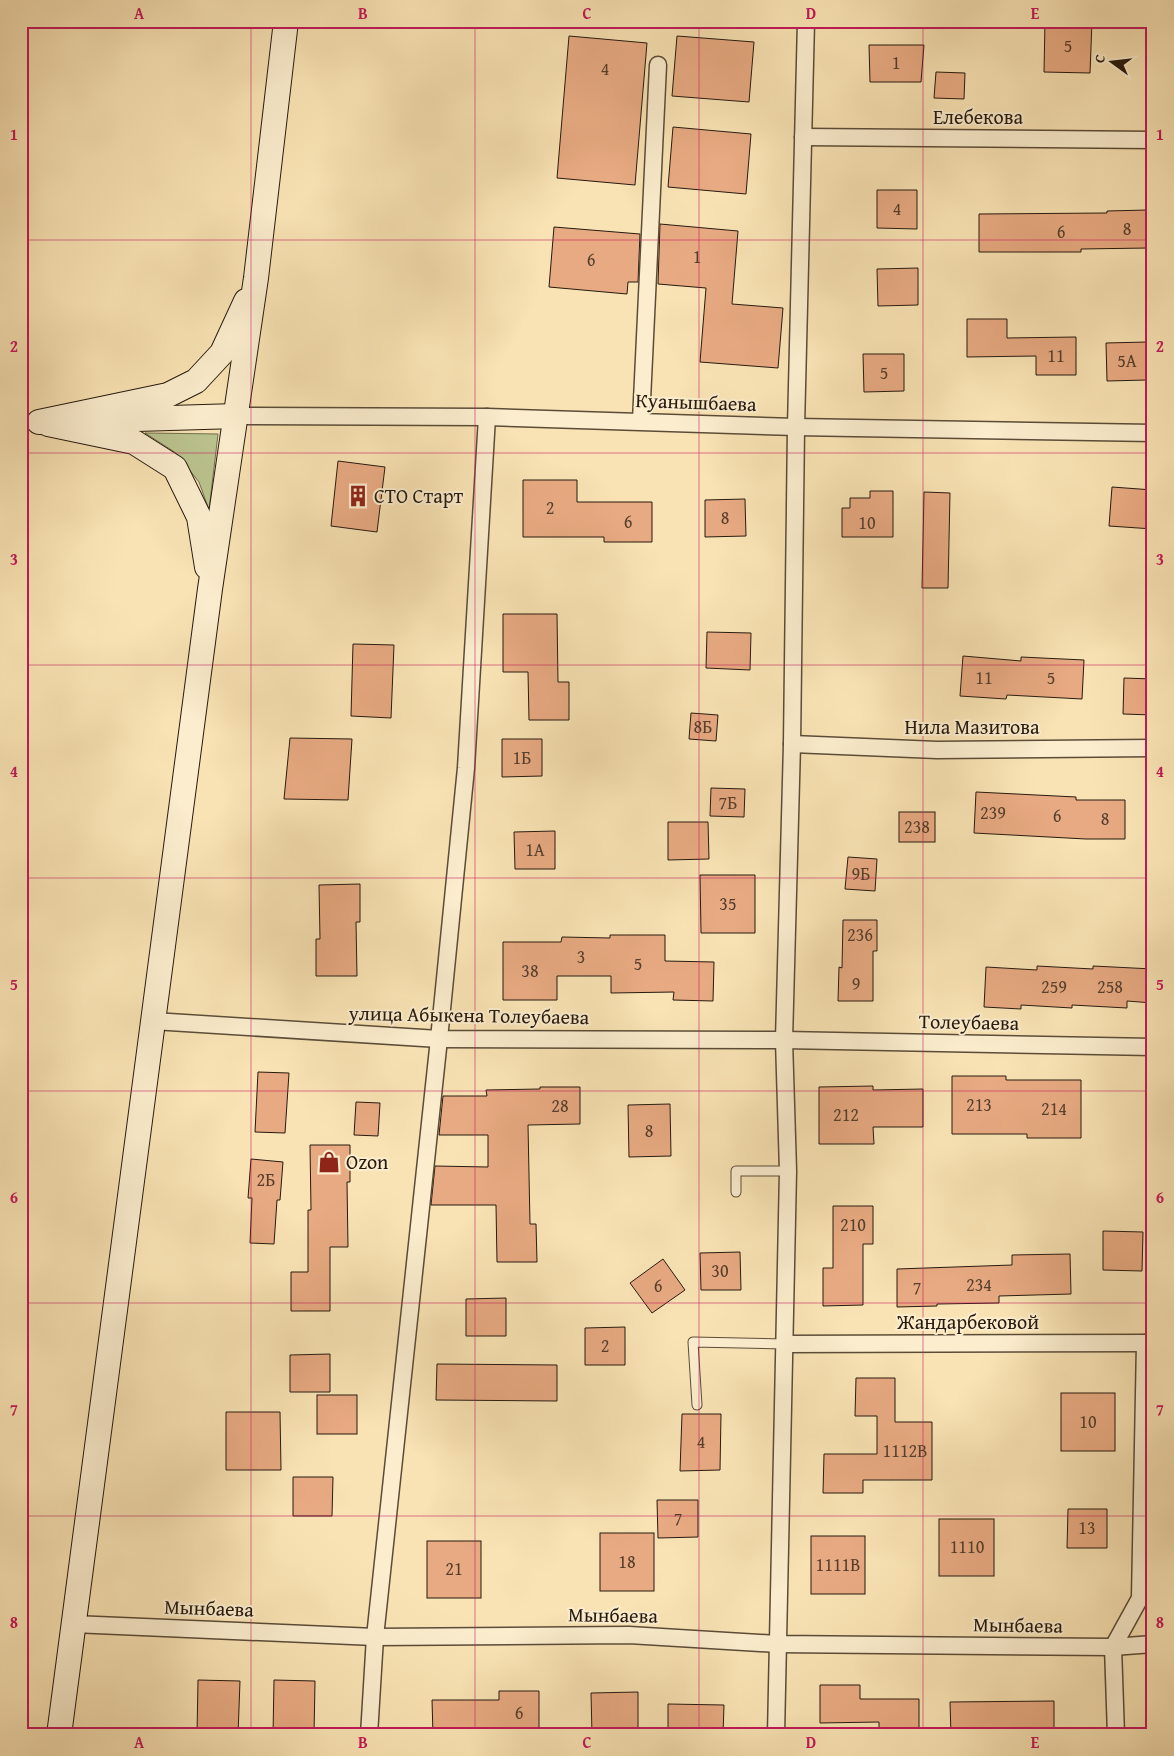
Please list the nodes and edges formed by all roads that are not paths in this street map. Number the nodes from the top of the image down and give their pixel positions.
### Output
1 (286, 21) edge
2 (806, 21) edge
3 (658, 65) dead end
4 (804, 137) junction
5 (1153, 140) edge
6 (256, 278) junction
7 (237, 416) junction
8 (488, 417) junction
9 (641, 421) junction
10 (30, 422) edge
11 (796, 427) junction
12 (1153, 434) edge
13 (210, 589) junction
14 (792, 744) junction
15 (1153, 748) edge
16 (153, 1021) junction
17 (439, 1039) junction
18 (784, 1040) junction
19 (1153, 1047) edge
20 (788, 1171) junction
21 (736, 1192) dead end
22 (784, 1344) junction
23 (1149, 1344) edge
24 (697, 1405) dead end
25 (73, 1624) junction
26 (375, 1636) junction
27 (777, 1644) junction
28 (1153, 1644) edge
29 (1113, 1647) junction
30 (59, 1735) edge
31 (369, 1735) edge
32 (776, 1735) edge
33 (1116, 1735) edge

1 - 6 main road
2 - 4 street
3 - 9 street
4 - 5 street, Елебекова
4 - 11 street
6 - 7 main road
6 - 10 main road
7 - 8 street, Куанышбаева
7 - 10 main road
7 - 13 main road
8 - 9 street, Куанышбаева
8 - 17 street
9 - 11 street, Куанышбаева
10 - 13 main road
11 - 12 street, Куанышбаева
11 - 14 street
13 - 16 main road
14 - 15 street, Нила Мазитова
14 - 18 street
16 - 17 street, улица Абыкена Толеубаева
16 - 25 main road
17 - 18 street, улица Абыкена Толеубаева
17 - 26 street
18 - 19 street, Толеубаева
18 - 20 street
20 - 21 lane
20 - 22 street
22 - 23 street, Жандарбековой
22 - 24 lane
22 - 27 street
23 - 29 street
25 - 26 street, Мынбаева
25 - 30 main road
26 - 27 street, Мынбаева
26 - 31 street
27 - 29 street, Мынбаева
27 - 32 street
28 - 29 street, Мынбаева
29 - 33 street

